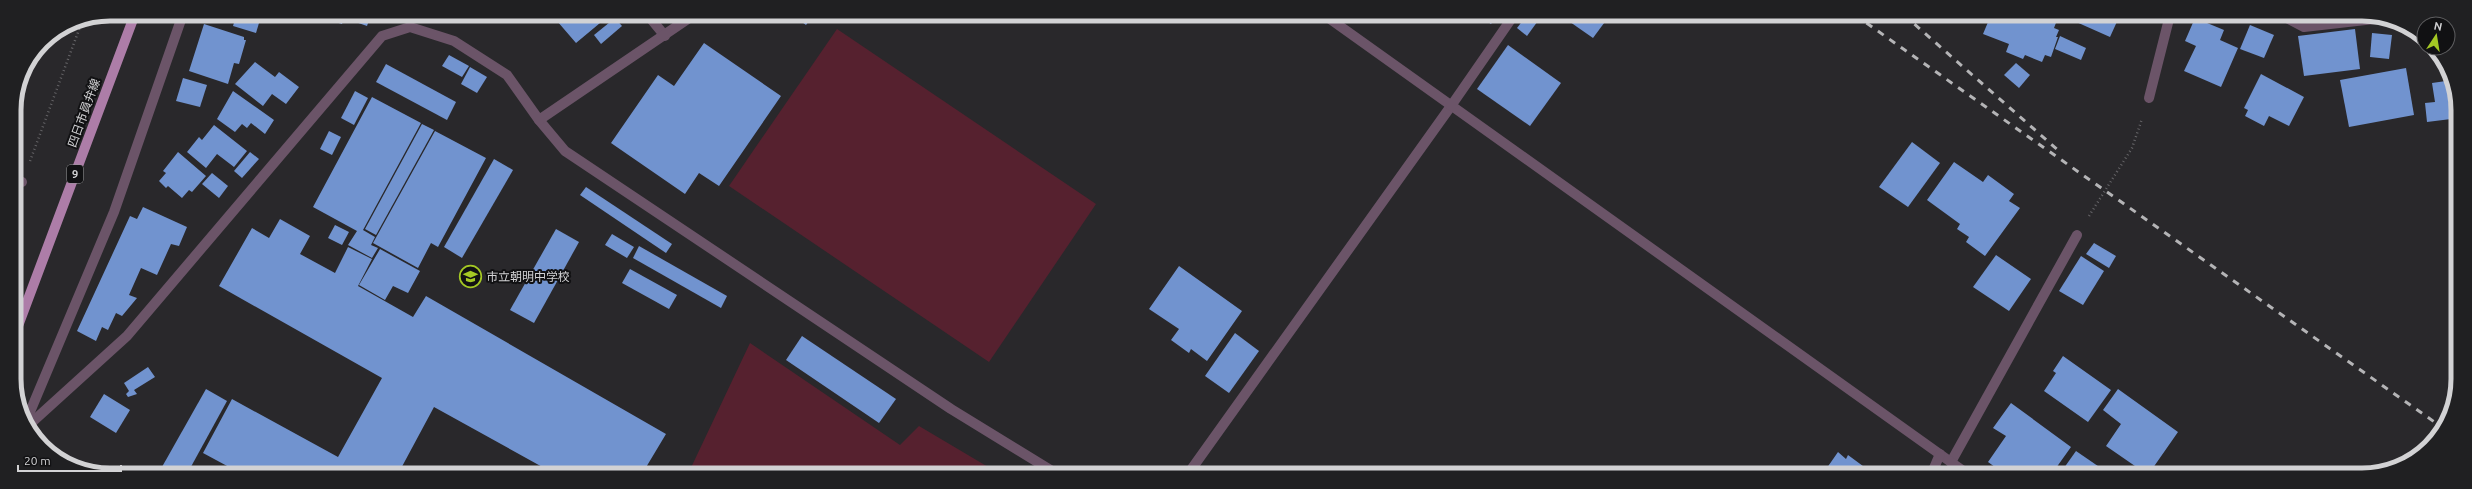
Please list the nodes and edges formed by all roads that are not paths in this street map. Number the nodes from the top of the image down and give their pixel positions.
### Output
1 (132, 21) edge
2 (181, 21) edge
3 (653, 21) edge
4 (685, 21) edge
5 (1333, 21) edge
6 (1509, 21) edge
7 (2168, 21) edge
8 (2292, 21) edge
9 (2357, 21) edge
10 (665, 36) junction
11 (2149, 98) road end
12 (1451, 106) junction
13 (539, 120) junction
14 (2077, 235) road end
15 (21, 321) edge
16 (29, 415) edge
17 (32, 422) edge
18 (1940, 454) junction
19 (1951, 462) junction
20 (1047, 468) edge
21 (1192, 468) edge
22 (1934, 468) edge
23 (1959, 468) edge

1 - 15 main road, 四日市員弁線 / 9
2 - 16 street
3 - 10 street
4 - 10 street
5 - 12 street
6 - 12 street
7 - 11 street
8 - 9 street
10 - 13 street
12 - 18 street
12 - 21 street
13 - 17 street
13 - 20 street
14 - 19 street
18 - 19 street
18 - 22 street
19 - 23 street

